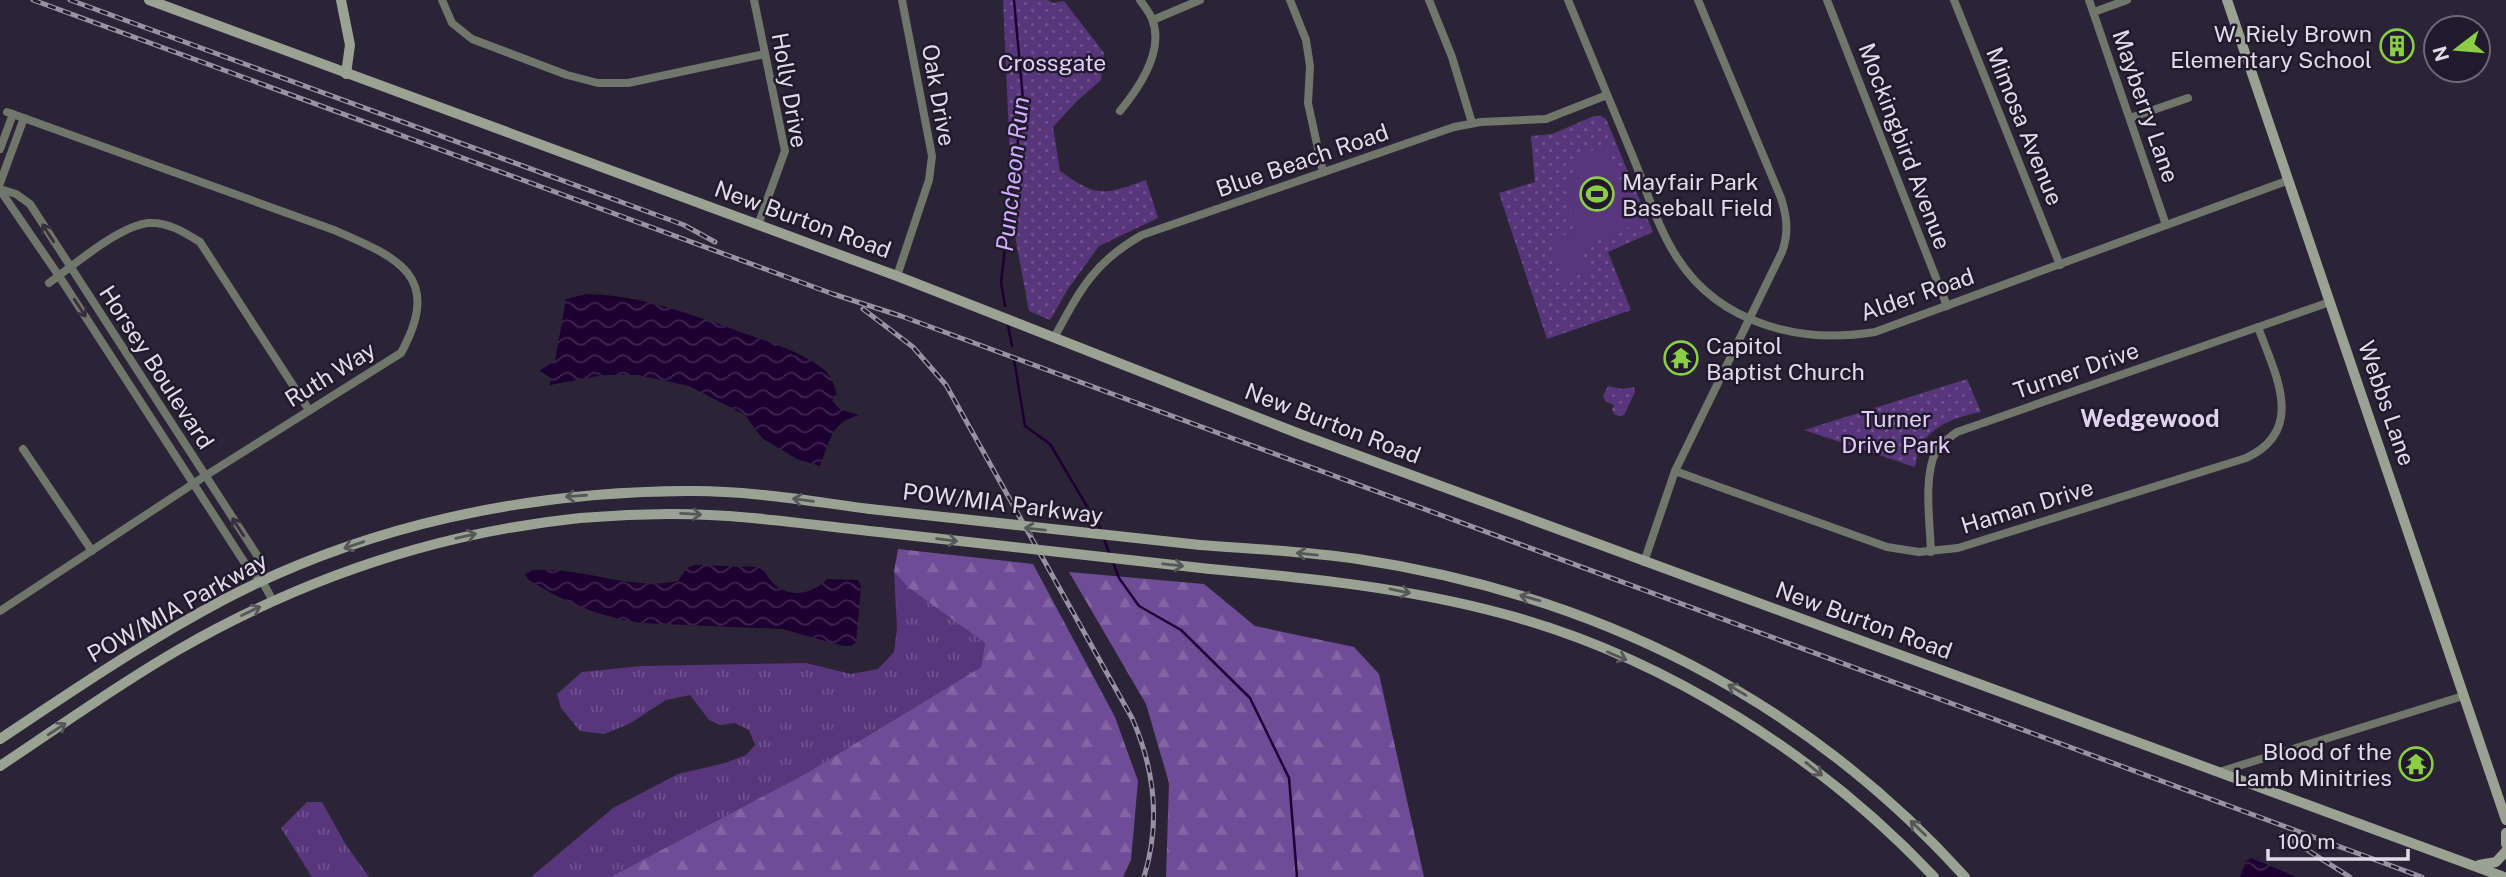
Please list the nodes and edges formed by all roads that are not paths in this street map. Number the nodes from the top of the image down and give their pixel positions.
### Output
1 (149, 0) edge
2 (341, 0) edge
3 (442, 0) edge
4 (754, 0) edge
5 (902, 0) edge
6 (1140, 0) edge
7 (1200, 0) edge
8 (1290, 0) edge
9 (1429, 0) edge
10 (1568, 0) edge
11 (1698, 0) edge
12 (1827, 0) edge
13 (1954, 0) edge
14 (2090, 0) edge
15 (2127, 0) edge
16 (2227, 0) edge
17 (2094, 12) junction
18 (1153, 20) junction
19 (765, 54) junction
20 (346, 74) junction
21 (1607, 95) junction
22 (2188, 98) dead end
23 (1120, 111) dead end
24 (24, 118) junction
25 (2130, 118) junction
26 (1472, 123) junction
27 (0, 149) edge
28 (1323, 172) junction
29 (2289, 180) junction
30 (0, 183) edge
31 (0, 190) edge
32 (758, 225) junction
33 (2166, 225) junction
34 (2060, 265) junction
35 (70, 267) junction
36 (59, 276) junction
37 (897, 276) junction
38 (49, 282) dead end
39 (2330, 302) junction
40 (1947, 306) junction
41 (1750, 318) junction
42 (2258, 327) junction
43 (1055, 336) junction
44 (309, 410) junction
45 (23, 449) dead end
46 (1675, 471) junction
47 (205, 476) junction
48 (194, 483) junction
49 (92, 551) junction
50 (1931, 552) junction
51 (1644, 562) junction
52 (262, 581) junction
53 (273, 601) junction
54 (0, 611) edge
55 (2463, 696) junction
56 (0, 739) edge
57 (0, 766) edge
58 (2219, 772) junction
59 (2506, 820) edge
60 (2506, 833) edge
61 (2506, 844) edge
62 (2506, 851) edge
63 (2472, 865) junction
64 (1934, 877) edge
65 (1965, 877) edge
66 (2504, 877) edge

1 - 20 main road, New Burton Road
2 - 20 main road
3 - 19 street
4 - 19 street, Holly Drive
5 - 37 street, Oak Drive
6 - 18 street
7 - 18 street
8 - 28 street
9 - 26 street
10 - 21 street, Alder Road
11 - 41 street
12 - 40 street, Mockingbird Avenue
13 - 34 street, Mimosa Avenue
14 - 17 street, Mayberry Lane
15 - 17 street
16 - 29 main road, Webbs Lane
17 - 25 street, Mayberry Lane
18 - 23 street
19 - 32 street, Holly Drive
20 - 32 main road, New Burton Road
21 - 26 street, Blue Beach Road
21 - 41 street, Alder Road
22 - 25 street
24 - 27 street, Ruth Way
24 - 30 street
24 - 44 street, Ruth Way
25 - 33 street, Mayberry Lane
26 - 28 street, Blue Beach Road
28 - 43 street, Blue Beach Road
29 - 33 street, Alder Road
29 - 39 main road, Webbs Lane
35 -> 31 street, Horsey Boulevard
31 - 36 street, Horsey Boulevard
32 - 37 main road, New Burton Road
33 - 34 street, Alder Road
34 - 40 street, Alder Road
35 - 36 street
35 - 44 street
35 - 47 street, Horsey Boulevard
36 - 38 street
36 -> 48 street, Horsey Boulevard
37 - 43 main road, New Burton Road
39 - 42 street, Turner Drive
39 - 55 main road, Webbs Lane
40 - 41 street, Alder Road
41 - 46 street
42 - 50 street, Turner Drive
42 - 50 street, Haman Drive
43 - 51 main road, New Burton Road
44 - 47 street, Ruth Way
45 - 49 street
46 - 50 street, Haman Drive
46 - 51 street
47 - 48 street, Ruth Way
52 -> 47 street, Horsey Boulevard
48 - 49 street, Ruth Way
48 - 52 street, Horsey Boulevard
49 - 54 street, Ruth Way
51 - 58 main road, New Burton Road
52 - 53 street, Horsey Boulevard
52 - 56 main road, POW/MIA Parkway
65 -> 52 main road, POW/MIA Parkway, bridge
57 -> 53 main road, POW/MIA Parkway
53 -> 64 main road, POW/MIA Parkway, bridge
55 - 58 street
55 - 59 main road, Webbs Lane
58 - 63 main road, New Burton Road
60 - 61 main road
62 - 63 main road
63 - 66 main road, New Burton Road

